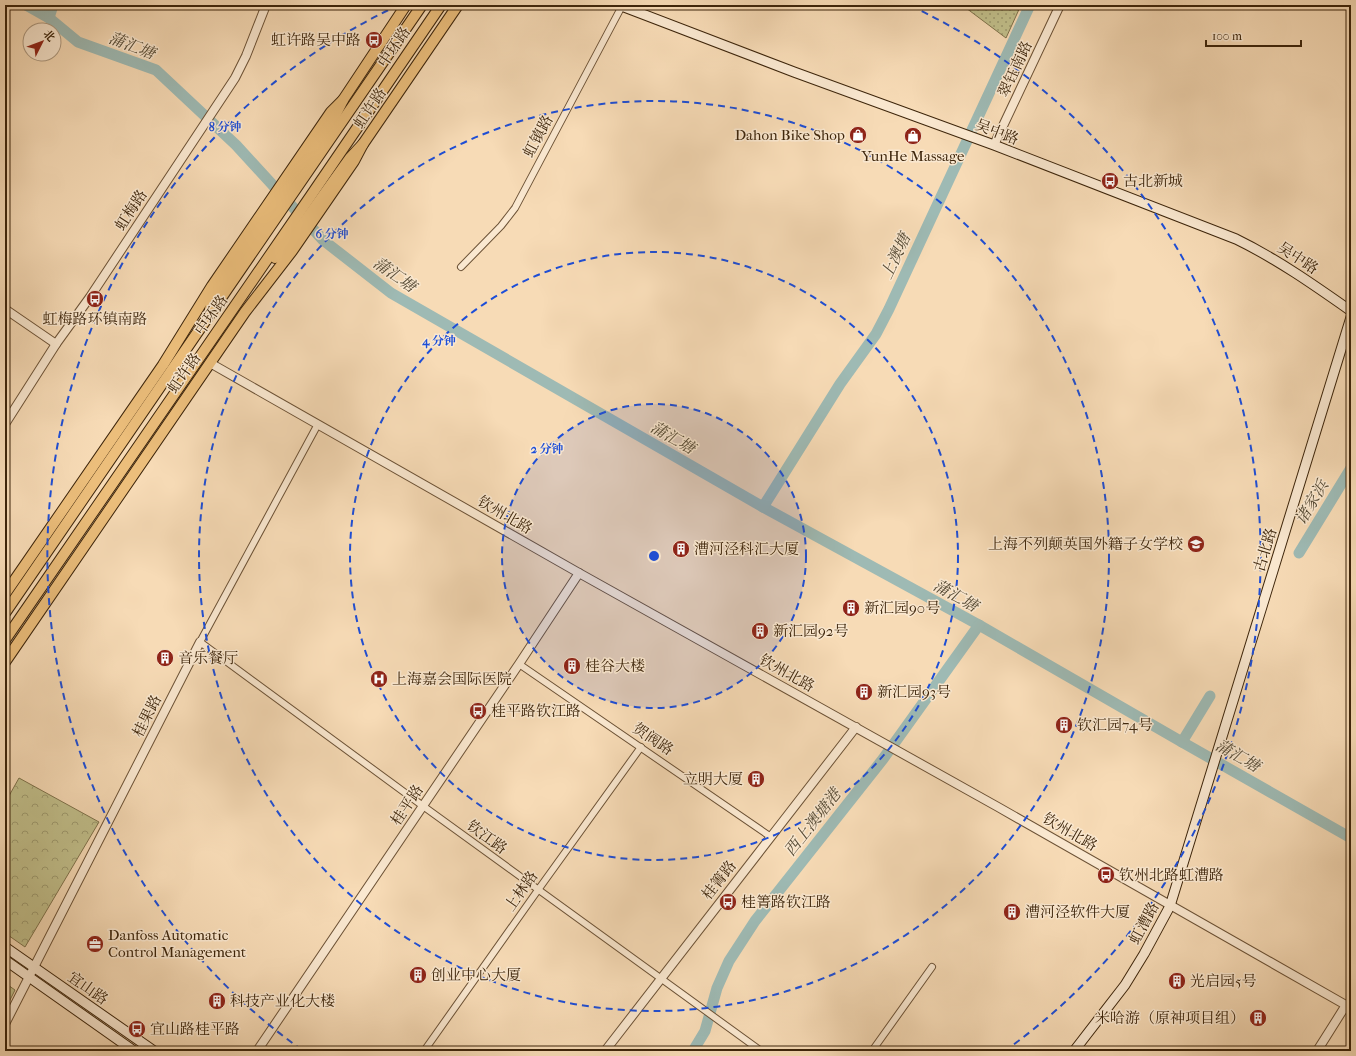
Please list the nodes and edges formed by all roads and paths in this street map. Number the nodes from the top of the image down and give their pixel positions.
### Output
1 (266, 5) edge
2 (406, 5) edge
3 (422, 5) edge
4 (441, 5) edge
5 (458, 5) edge
6 (1060, 5) edge
7 (621, 6) edge
8 (994, 145) junction
9 (293, 181) junction
10 (316, 203) junction
11 (271, 214) junction
12 (293, 236) junction
13 (461, 267) dead end
14 (5, 309) edge
15 (1351, 311) edge
16 (1351, 317) edge
17 (56, 344) junction
18 (210, 363) junction
19 (5, 424) edge
20 (318, 424) junction
21 (579, 573) junction
22 (5, 594) edge
23 (5, 614) edge
24 (5, 640) edge
25 (200, 642) junction
26 (5, 662) edge
27 (519, 664) junction
28 (856, 727) junction
29 (641, 748) junction
30 (1205, 792) joint
31 (423, 806) junction
32 (771, 836) junction
33 (538, 890) junction
34 (1170, 906) junction
35 (5, 947) edge
36 (5, 960) edge
37 (932, 967) dead end
38 (34, 968) junction
39 (29, 977) junction
40 (661, 979) junction
41 (1348, 1007) edge
42 (5, 1024) edge
43 (134, 1051) edge
44 (154, 1051) edge
45 (257, 1051) edge
46 (424, 1051) edge
47 (605, 1051) edge
48 (760, 1051) edge
49 (872, 1051) edge
50 (1074, 1051) edge
51 (1317, 1051) edge

1 - 17 street, 虹梅路
2 - 9 main road, 虹许路
3 - 9 main road, 中环路
4 - 10 main road, 中环路
5 - 10 main road, 虹许路
6 - 8 street, 翠钰南路
7 - 8 main road, 吴中路
7 - 13 street, 虹镇路
8 - 15 main road, 吴中路
9 - 11 main road, 中环路
9 - 11 main road, 虹许路
10 - 12 main road, 中环路
10 - 12 main road, 虹许路
11 - 22 main road, 虹许路
11 - 23 main road, 中环路
12 - 18 main road, 虹许路
12 - 24 main road, 中环路
14 - 17 street
16 - 30 main road, 古北路
17 - 19 street, 虹梅路
18 - 20 street, 钦州北路
18 - 26 main road, 虹许路
20 - 21 street, 钦州北路
20 - 25 street, 桂果路
21 - 27 street, 桂平路
21 - 28 street, 钦州北路
25 - 31 street, 钦江路
25 - 38 street, 桂果路
27 - 29 street, 贺阀路
27 - 31 street, 桂平路
28 - 32 street, 桂箐路
28 - 34 street, 钦州北路
29 - 32 street, 贺阀路
29 - 33 street, 上林路
30 - 34 main road, 虹漕路
31 - 33 street, 钦江路
31 - 45 street, 桂平路
32 - 40 street, 桂箐路
33 - 40 street, 钦江路
33 - 46 street, 上林路
34 - 41 street, 钦州北路
34 - 50 main road, 虹漕路
35 - 38 main road, 宜山路
36 - 39 main road, 宜山路
37 - 49 street
38 - 39 street, 桂果路
38 - 44 main road, 宜山路
39 - 42 street, 桂果路
39 - 43 main road, 宜山路
40 - 47 street, 桂箐路
40 - 48 street, 钦江路
41 - 51 street

